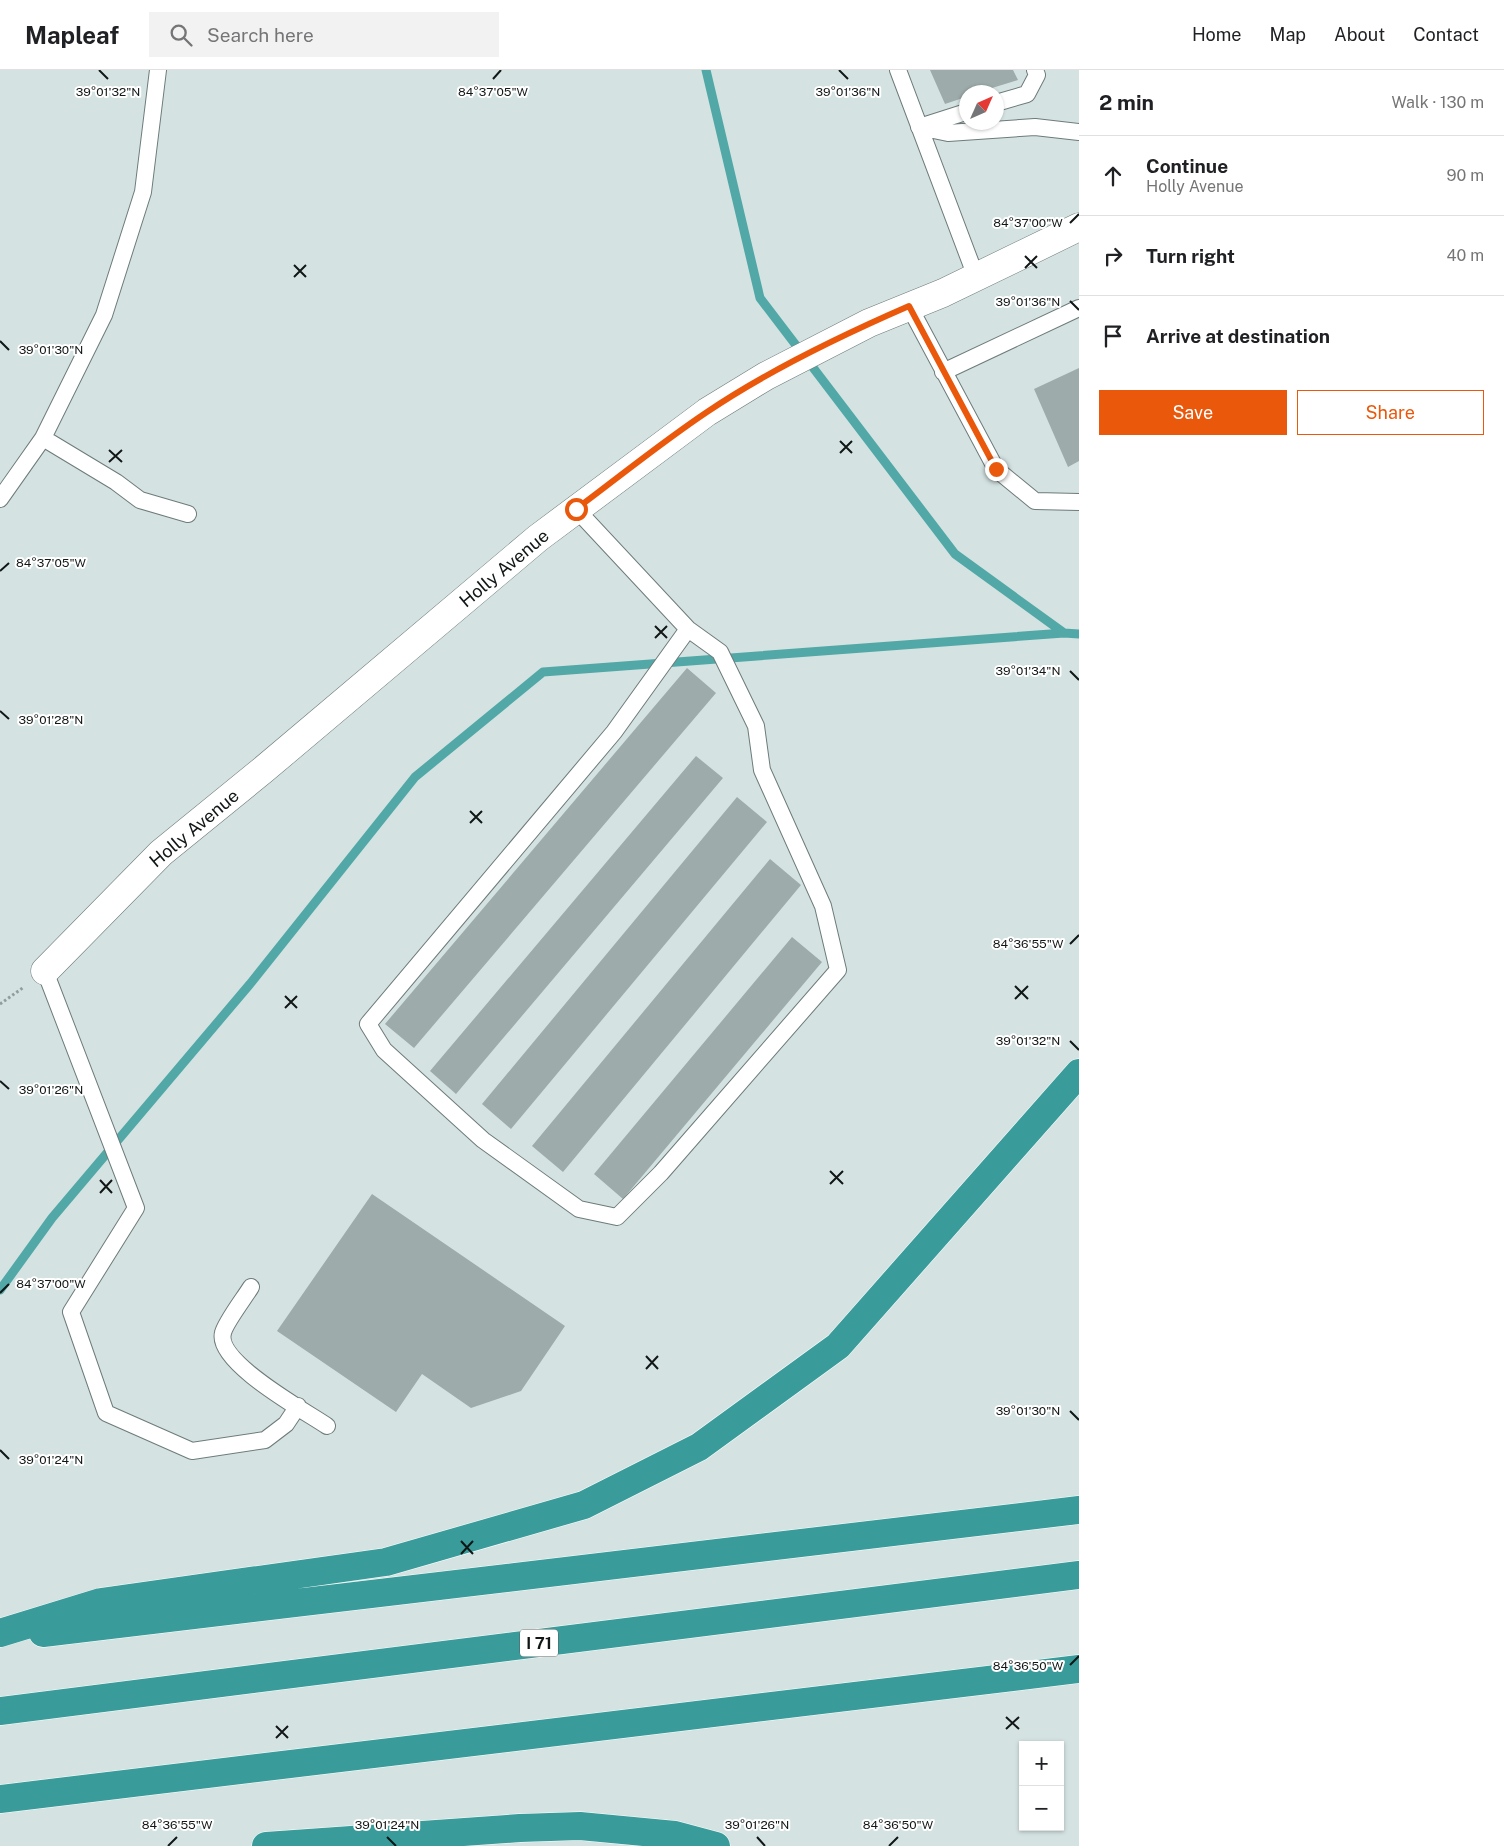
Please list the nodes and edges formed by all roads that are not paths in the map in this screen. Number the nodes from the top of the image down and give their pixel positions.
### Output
1 (158, 70) edge
2 (898, 70) edge
3 (1035, 70) edge
4 (1004, 101) edge
5 (959, 114) edge
6 (919, 127) junction
7 (1079, 132) edge
8 (1079, 227) edge
9 (976, 278) junction
10 (909, 306) junction
11 (1079, 308) edge
12 (943, 372) junction
13 (43, 438) junction
14 (0, 500) edge
15 (1079, 502) edge
16 (576, 509) junction
17 (188, 514) dead end
18 (688, 629) junction
19 (44, 971) joint
20 (1079, 1073) edge
21 (251, 1287) dead end
22 (298, 1406) junction
23 (327, 1426) dead end
24 (1079, 1510) edge
25 (1079, 1575) edge
26 (0, 1633) edge
27 (0, 1638) edge
28 (1079, 1669) edge
29 (0, 1711) edge
30 (0, 1799) edge
31 (266, 1846) edge
32 (716, 1846) edge

1 - 13 lane
2 - 6 lane
3 - 4 lane
5 - 6 lane
6 - 7 lane
6 - 9 lane
8 - 9 street, Holly Avenue
9 - 10 street, Holly Avenue
10 - 12 lane
10 - 16 street, Holly Avenue
11 - 12 lane
12 - 15 lane
13 - 14 lane
13 - 17 lane
16 - 18 lane
16 - 19 street, Holly Avenue
18 - 18 lane
19 - 22 lane
20 - 26 highway
21 - 22 lane
22 - 23 lane
24 - 27 highway
25 - 29 highway, I 71
28 - 30 highway
31 - 32 highway

